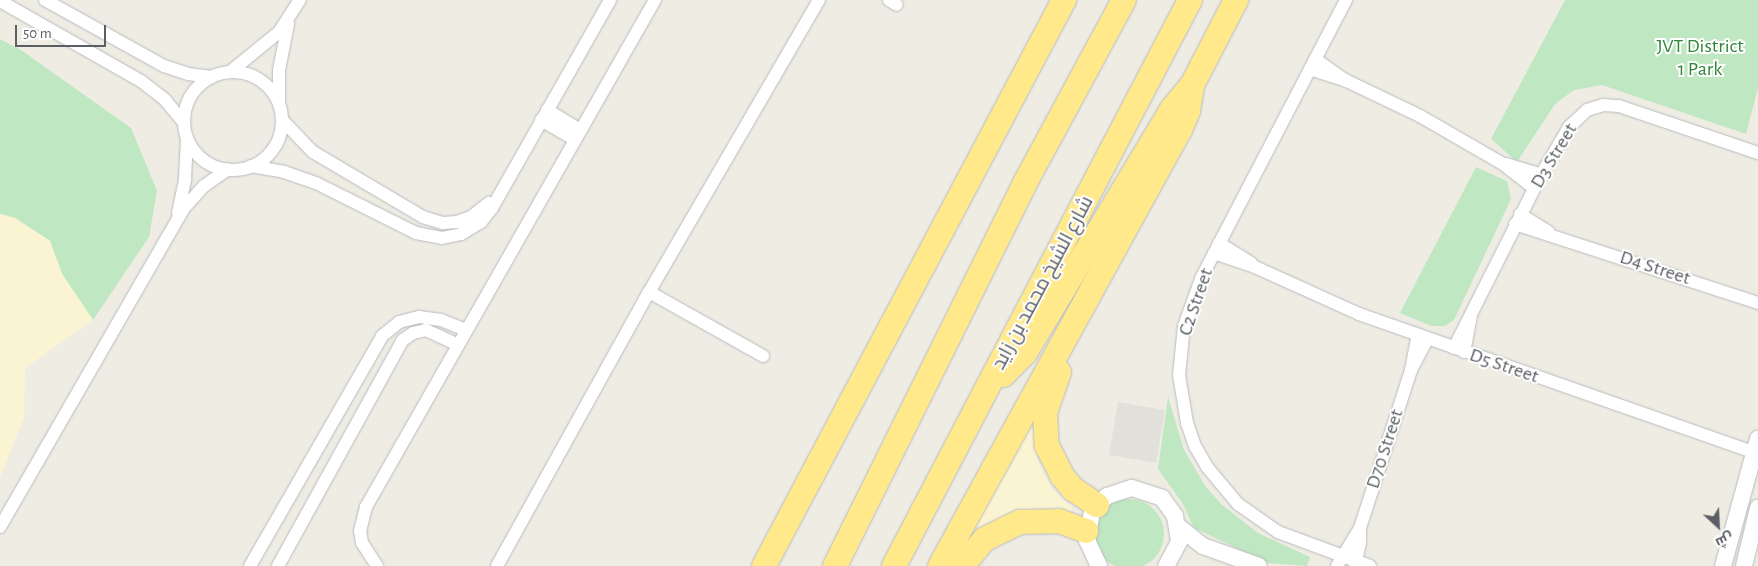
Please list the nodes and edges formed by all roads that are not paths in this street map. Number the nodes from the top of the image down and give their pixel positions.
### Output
1 (46, 0) edge
2 (300, 0) edge
3 (610, 0) edge
4 (655, 0) edge
5 (819, 0) edge
6 (1124, 0) edge
7 (1190, 0) edge
8 (1236, 0) edge
9 (1346, 0) edge
10 (0, 1) edge
11 (1059, 4) edge
12 (289, 20) junction
13 (1312, 64) junction
14 (230, 72) junction
15 (212, 77) junction
16 (1192, 85) junction
17 (279, 105) junction
18 (544, 115) junction
19 (282, 120) junction
20 (184, 123) junction
21 (578, 135) junction
22 (187, 137) junction
23 (1758, 153) edge
24 (1503, 164) junction
25 (251, 166) junction
26 (228, 169) junction
27 (1541, 174) junction
28 (1534, 188) junction
29 (498, 195) junction
30 (1517, 219) junction
31 (176, 220) junction
32 (1216, 248) junction
33 (1102, 269) junction
34 (649, 292) junction
35 (1758, 303) edge
36 (466, 330) junction
37 (1423, 336) junction
38 (458, 345) junction
39 (1459, 350) junction
40 (763, 356) dead end
41 (988, 386) junction
42 (1757, 449) edge
43 (1097, 504) junction
44 (1758, 508) edge
45 (0, 526) edge
46 (1178, 526) junction
47 (1086, 531) junction
48 (778, 540) junction
49 (1347, 562) edge
50 (250, 566) edge
51 (278, 566) edge
52 (377, 566) edge
53 (497, 566) edge
54 (764, 566) edge
55 (774, 566) edge
56 (835, 566) edge
57 (894, 566) edge
58 (940, 566) edge
59 (962, 566) edge
60 (1099, 566) edge
61 (1166, 566) edge
62 (1259, 566) edge
63 (1370, 566) edge
64 (1723, 566) edge
65 (1744, 566) edge

1 - 15 street
2 - 12 street
3 - 18 street
4 - 21 street
5 - 34 street
6 - 56 highway
7 - 41 highway, شارع الشيخ محمد بن زايد
8 - 16 highway
9 - 13 street, C2 Street
10 - 20 street
11 - 48 highway
12 - 14 street
12 - 17 street
13 - 24 street
13 - 32 street, C2 Street
14 - 15 street
14 - 17 street
15 - 20 street
16 - 33 highway
16 - 41 highway
17 - 19 street
18 - 21 street
18 - 29 street
19 - 25 street
19 - 29 street
20 - 22 street
21 - 36 street
22 - 26 street
22 - 31 street
23 - 27 street, D3 Street
24 - 27 street
24 - 28 street
25 - 26 street
25 - 29 street
26 - 31 street
27 - 28 street, D3 Street
28 - 30 street, D3 Street
30 - 35 street, D4 Street
30 - 39 street, D3 Street
31 - 45 street
32 - 37 street, D5 Street
32 - 49 street, C2 Street
33 - 43 highway
33 - 58 highway
34 - 40 street
34 - 53 street
36 - 38 street
36 - 50 street
37 - 39 street, D5 Street
37 - 49 street, D70 Street
38 - 51 street
38 - 52 street
39 - 42 street, D5 Street
41 - 57 highway, شارع الشيخ محمد بن زايد
42 - 64 street
43 - 46 street
43 - 47 street
44 - 65 street
46 - 61 street
46 - 62 street
47 - 59 highway
47 - 60 street
48 - 54 highway
48 - 55 highway
49 - 63 street, C2 Street

